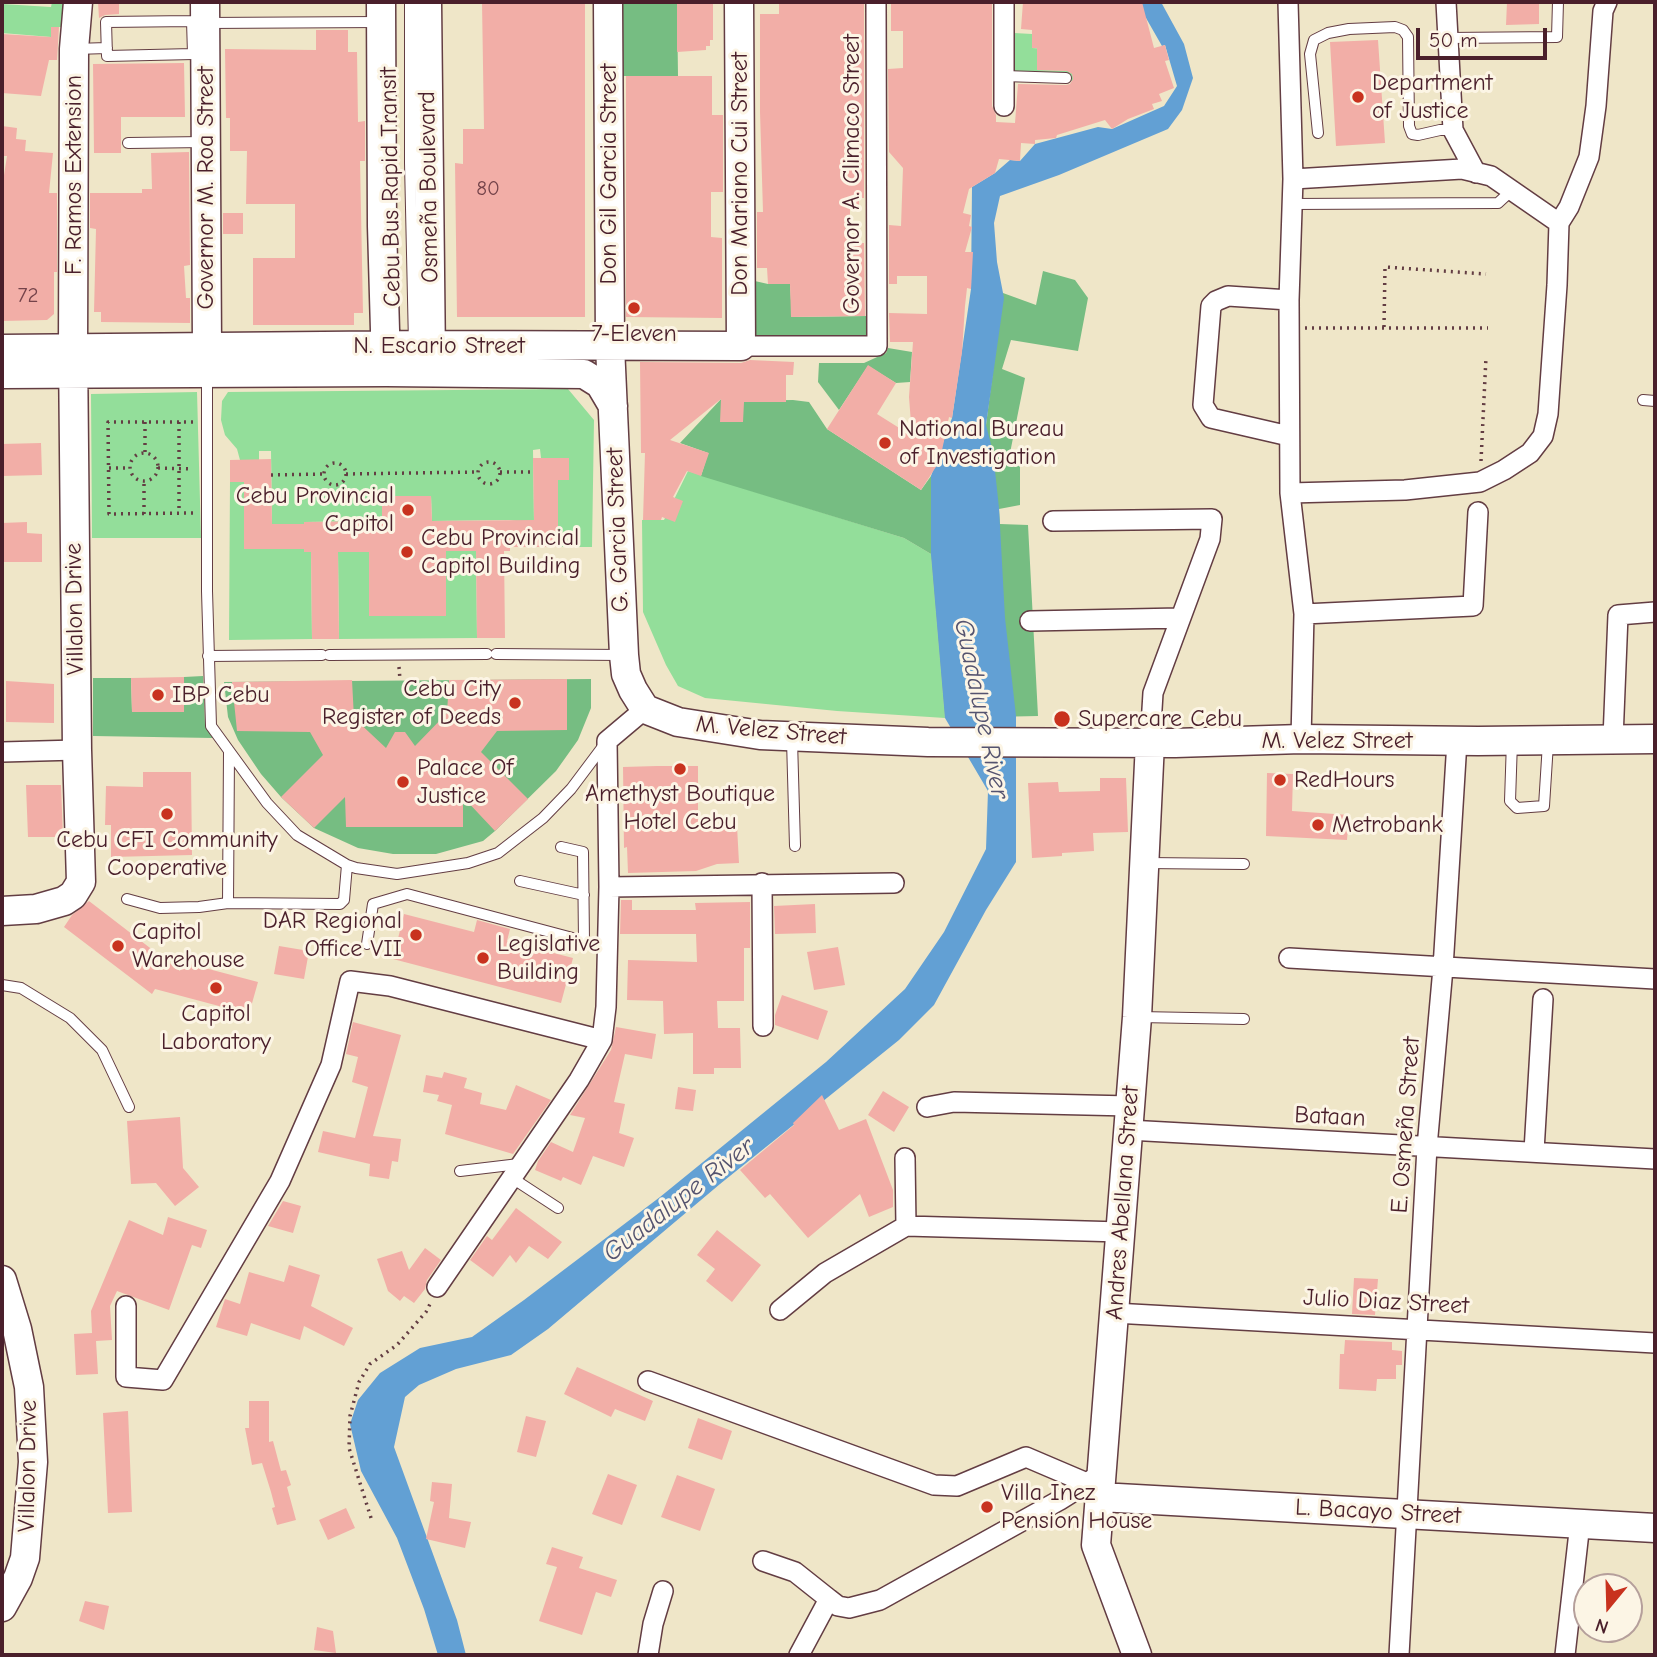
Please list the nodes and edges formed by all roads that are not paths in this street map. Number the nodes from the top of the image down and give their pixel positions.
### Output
1 (78, 2) edge
2 (410, 2) edge
3 (427, 2) edge
4 (608, 2) edge
5 (739, 2) edge
6 (876, 2) edge
7 (1004, 2) edge
8 (1288, 2) edge
9 (1446, 2) edge
10 (1558, 2) edge
11 (1607, 2) edge
12 (381, 12) edge
13 (202, 20) edge
14 (1448, 38) junction
15 (107, 48) junction
16 (74, 49) junction
17 (1004, 76) junction
18 (1066, 78) dead end
19 (1003, 106) dead end
20 (1453, 130) junction
21 (1318, 133) dead end
22 (206, 142) junction
23 (128, 143) dead end
24 (1476, 173) junction
25 (1293, 179) junction
26 (1511, 191) junction
27 (1292, 204) junction
28 (1559, 223) junction
29 (1289, 300) junction
30 (610, 346) junction
31 (741, 346) junction
32 (877, 346) joint
33 (2, 349) edge
34 (410, 359) junction
35 (207, 361) junction
36 (73, 362) junction
37 (2, 374) edge
38 (1643, 400) dead end
39 (1655, 401) edge
40 (613, 406) junction
41 (1289, 436) junction
42 (1290, 493) junction
43 (1478, 512) dead end
44 (1053, 521) dead end
45 (1655, 612) edge
46 (1304, 614) junction
47 (1180, 618) junction
48 (1030, 621) dead end
49 (624, 655) junction
50 (208, 656) junction
51 (645, 709) junction
52 (792, 736) junction
53 (1301, 739) junction
54 (1613, 739) junction
55 (1655, 739) edge
56 (1549, 740) junction
57 (607, 741) junction
58 (1457, 741) junction
59 (1512, 741) junction
60 (1150, 743) junction
61 (77, 750) junction
62 (2, 752) edge
63 (229, 752) junction
64 (795, 846) dead end
65 (561, 847) dead end
66 (1145, 863) junction
67 (1244, 864) dead end
68 (347, 865) junction
69 (81, 869) junction
70 (397, 874) junction
71 (520, 881) dead end
72 (762, 883) junction
73 (894, 883) dead end
74 (608, 887) junction
75 (407, 894) junction
76 (584, 895) junction
77 (2, 896) edge
78 (127, 899) dead end
79 (228, 902) junction
80 (2, 911) edge
81 (367, 944) dead end
82 (1289, 958) dead end
83 (1443, 968) junction
84 (1655, 979) edge
85 (2, 985) edge
86 (1544, 999) dead end
87 (1137, 1017) junction
88 (1244, 1019) dead end
89 (763, 1026) dead end
90 (602, 1040) junction
91 (129, 1107) dead end
92 (927, 1107) dead end
93 (1129, 1118) junction
94 (1427, 1147) junction
95 (1534, 1151) junction
96 (905, 1158) dead end
97 (1655, 1159) edge
98 (460, 1171) dead end
99 (518, 1171) junction
100 (558, 1208) dead end
101 (906, 1226) junction
102 (1121, 1232) junction
103 (2, 1280) edge
104 (437, 1287) road end
105 (126, 1306) dead end
106 (780, 1310) dead end
107 (1114, 1312) junction
108 (1416, 1328) junction
109 (1655, 1343) edge
110 (648, 1381) dead end
111 (1096, 1484) junction
112 (1408, 1513) junction
113 (1580, 1523) junction
114 (1655, 1528) edge
115 (763, 1561) dead end
116 (663, 1591) dead end
117 (829, 1600) junction
118 (2, 1607) edge
119 (648, 1655) edge
120 (799, 1655) edge
121 (1137, 1655) edge
122 (1399, 1655) edge
123 (1565, 1655) edge

1 - 16 street, F. Ramos Extension
2 - 34 lane, Cebu Bus Rapid Transit
3 - 34 street, Osmeña Boulevard
4 - 30 street, Don Gil Garcia Street
5 - 31 street, Don Mariano Cui Street
6 - 32 street, Governor A. Climaco Street
7 - 17 street
8 - 25 street
9 - 14 street
10 - 14 lane
11 - 28 street
12 - 13 lane
12 - 34 street, Osmeña Boulevard
13 - 15 lane
13 - 15 lane
13 - 22 street, Governor M. Roa Street
14 - 20 street
15 - 16 lane
16 - 36 street, F. Ramos Extension
17 - 18 lane
17 - 19 street
20 - 21 lane
20 - 24 street
22 - 23 lane
22 - 35 street, Governor M. Roa Street
24 - 25 street
24 - 26 street
25 - 27 street
26 - 27 lane
26 - 28 street
27 - 29 street
28 - 42 street
29 - 41 street
29 - 41 street
30 - 31 street, N. Escario Street
30 - 34 street, N. Escario Street
30 - 40 street, G. Garcia Street
31 - 32 street, N. Escario Street
33 - 36 street, N. Escario Street
34 - 35 street, N. Escario Street
34 - 40 street, N. Escario Street
35 - 36 street, N. Escario Street
35 - 50 lane
36 - 37 street, N. Escario Street
36 - 61 street, Villalon Drive
38 - 39 lane
40 - 49 street, G. Garcia Street
41 - 42 street
42 - 46 street
43 - 46 street
44 - 47 street
45 - 54 street
46 - 53 street
47 - 48 street
47 - 60 street
49 - 50 lane
49 - 51 street, G. Garcia Street
50 - 63 lane
51 - 52 street, M. Velez Street
51 - 57 street
52 - 60 street, M. Velez Street
52 - 64 lane
53 - 58 street, M. Velez Street
53 - 60 street, M. Velez Street
54 - 55 street, M. Velez Street
54 - 56 street, M. Velez Street
56 - 59 street, M. Velez Street
56 - 59 lane
57 - 70 lane
57 - 74 street
58 - 59 street, M. Velez Street
58 - 83 street, E. Osmeña Street
60 - 66 street, Andres Abellana Street
61 - 62 street
61 - 69 street, Villalon Drive
63 - 68 lane
63 - 79 lane
65 - 76 lane
66 - 67 lane
66 - 87 street, Andres Abellana Street
68 - 70 lane
68 - 79 lane
69 - 77 street
69 - 80 street, Villalon Drive
70 - 75 lane
71 - 76 lane
72 - 73 street
72 - 74 street
72 - 89 street
74 - 90 street
75 - 76 lane
75 - 81 lane
78 - 79 lane
82 - 83 street
83 - 84 street
83 - 94 street, E. Osmeña Street
85 - 91 lane
86 - 95 street
87 - 88 lane
87 - 93 street, Andres Abellana Street
90 - 99 street
90 - 105 street
92 - 93 street, Bataan
93 - 94 street, Bataan
93 - 102 street, Andres Abellana Street
94 - 95 street, Bataan
94 - 108 street, E. Osmeña Street
95 - 97 street, Bataan
96 - 101 street
98 - 99 lane
99 - 100 lane
99 - 104 street
101 - 102 street
101 - 106 street
102 - 107 street, Andres Abellana Street
103 - 118 street, Villalon Drive
107 - 108 street, Julio Diaz Street
107 - 111 street, Andres Abellana Street
108 - 109 street, Julio Diaz Street
108 - 112 street, E. Osmeña Street
110 - 111 street
111 - 112 street, L. Bacayo Street
111 - 117 street
111 - 121 street, Andres Abellana Street
112 - 113 street, L. Bacayo Street
112 - 122 street, E. Osmeña Street
113 - 114 street, L. Bacayo Street
113 - 123 street
115 - 117 street
116 - 119 street
117 - 120 street

